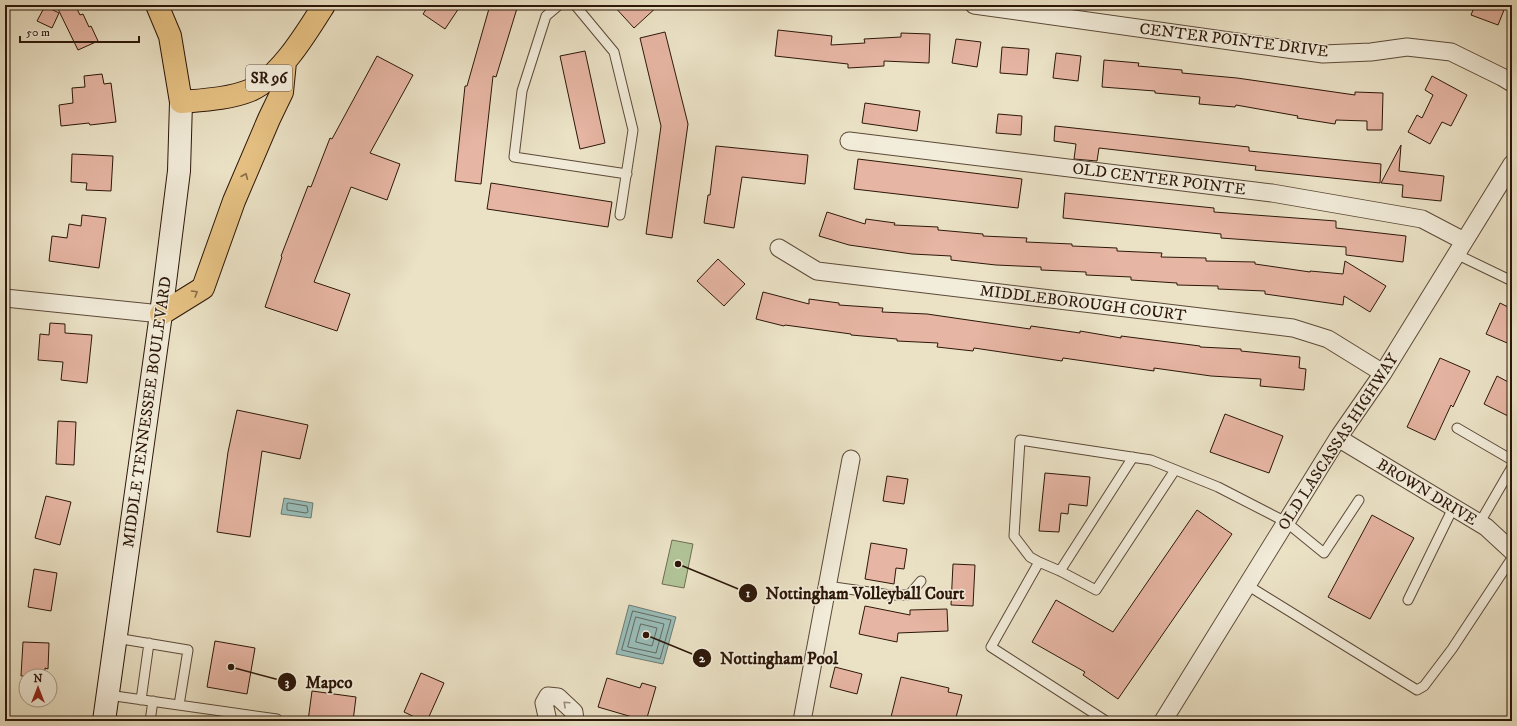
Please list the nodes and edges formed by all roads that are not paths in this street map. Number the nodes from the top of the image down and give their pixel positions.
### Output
1 (157, 5) edge
2 (324, 5) edge
3 (558, 5) edge
4 (574, 5) edge
5 (974, 5) edge
6 (285, 62) junction
7 (1512, 83) edge
8 (181, 102) junction
9 (849, 141) dead end
10 (1512, 164) edge
11 (627, 174) junction
12 (620, 215) dead end
13 (779, 248) dead end
14 (1460, 248) junction
15 (1512, 281) edge
16 (5, 298) edge
17 (161, 314) junction
18 (1383, 373) junction
19 (1457, 428) dead end
20 (1338, 438) junction
21 (1133, 457) junction
22 (851, 459) dead end
23 (1512, 460) edge
24 (1512, 467) edge
25 (1175, 470) junction
26 (1359, 500) dead end
27 (1453, 508) junction
28 (1286, 522) junction
29 (1479, 524) junction
30 (1512, 550) edge
31 (1512, 558) edge
32 (1038, 562) junction
33 (1060, 572) junction
34 (921, 581) dead end
35 (1248, 585) junction
36 (827, 586) junction
37 (1408, 600) dead end
38 (116, 638) junction
39 (149, 643) junction
40 (108, 695) junction
41 (141, 700) junction
42 (153, 701) junction
43 (179, 705) junction
44 (235, 717) edge
45 (277, 718) dead end
46 (104, 721) edge
47 (150, 721) edge
48 (548, 721) edge
49 (575, 721) edge
50 (802, 721) edge
51 (1106, 721) edge
52 (1163, 721) edge

1 - 8 main road
2 - 6 main road, SR 96
3 - 11 lane
4 - 11 lane
5 - 7 street, CENTER POINTE DRIVE
6 - 8 main road, SR 96
17 -> 6 main road
8 - 17 main road, MIDDLE TENNESSEE BOULEVARD
9 - 14 street, OLD CENTER POINTE
10 - 14 street, OLD LASCASSAS HIGHWAY
11 - 12 lane
13 - 18 street, MIDDLEBOROUGH COURT
14 - 15 lane
14 - 18 street, OLD LASCASSAS HIGHWAY
16 - 17 street
17 - 38 main road, MIDDLE TENNESSEE BOULEVARD
18 - 20 street, OLD LASCASSAS HIGHWAY
19 - 23 lane
20 - 27 street, BROWN DRIVE
20 - 28 street, OLD LASCASSAS HIGHWAY
21 - 25 lane
21 - 32 lane
21 - 33 lane
22 - 36 street
24 - 29 lane
25 - 28 lane
25 - 33 lane
26 - 28 lane
27 - 29 street, BROWN DRIVE
27 - 37 lane
28 - 35 street, OLD LASCASSAS HIGHWAY
29 - 30 street, BROWN DRIVE
31 - 35 lane
32 - 33 lane
32 - 51 lane
34 - 36 lane
35 - 52 street, OLD LASCASSAS HIGHWAY
36 - 50 street
38 - 39 lane
38 - 40 main road, MIDDLE TENNESSEE BOULEVARD
39 - 41 lane
39 - 43 lane
40 - 41 lane
40 - 46 main road, MIDDLE TENNESSEE BOULEVARD
41 - 42 lane
42 - 43 lane
42 - 47 lane
43 - 44 lane
44 - 45 lane
49 -> 48 street

